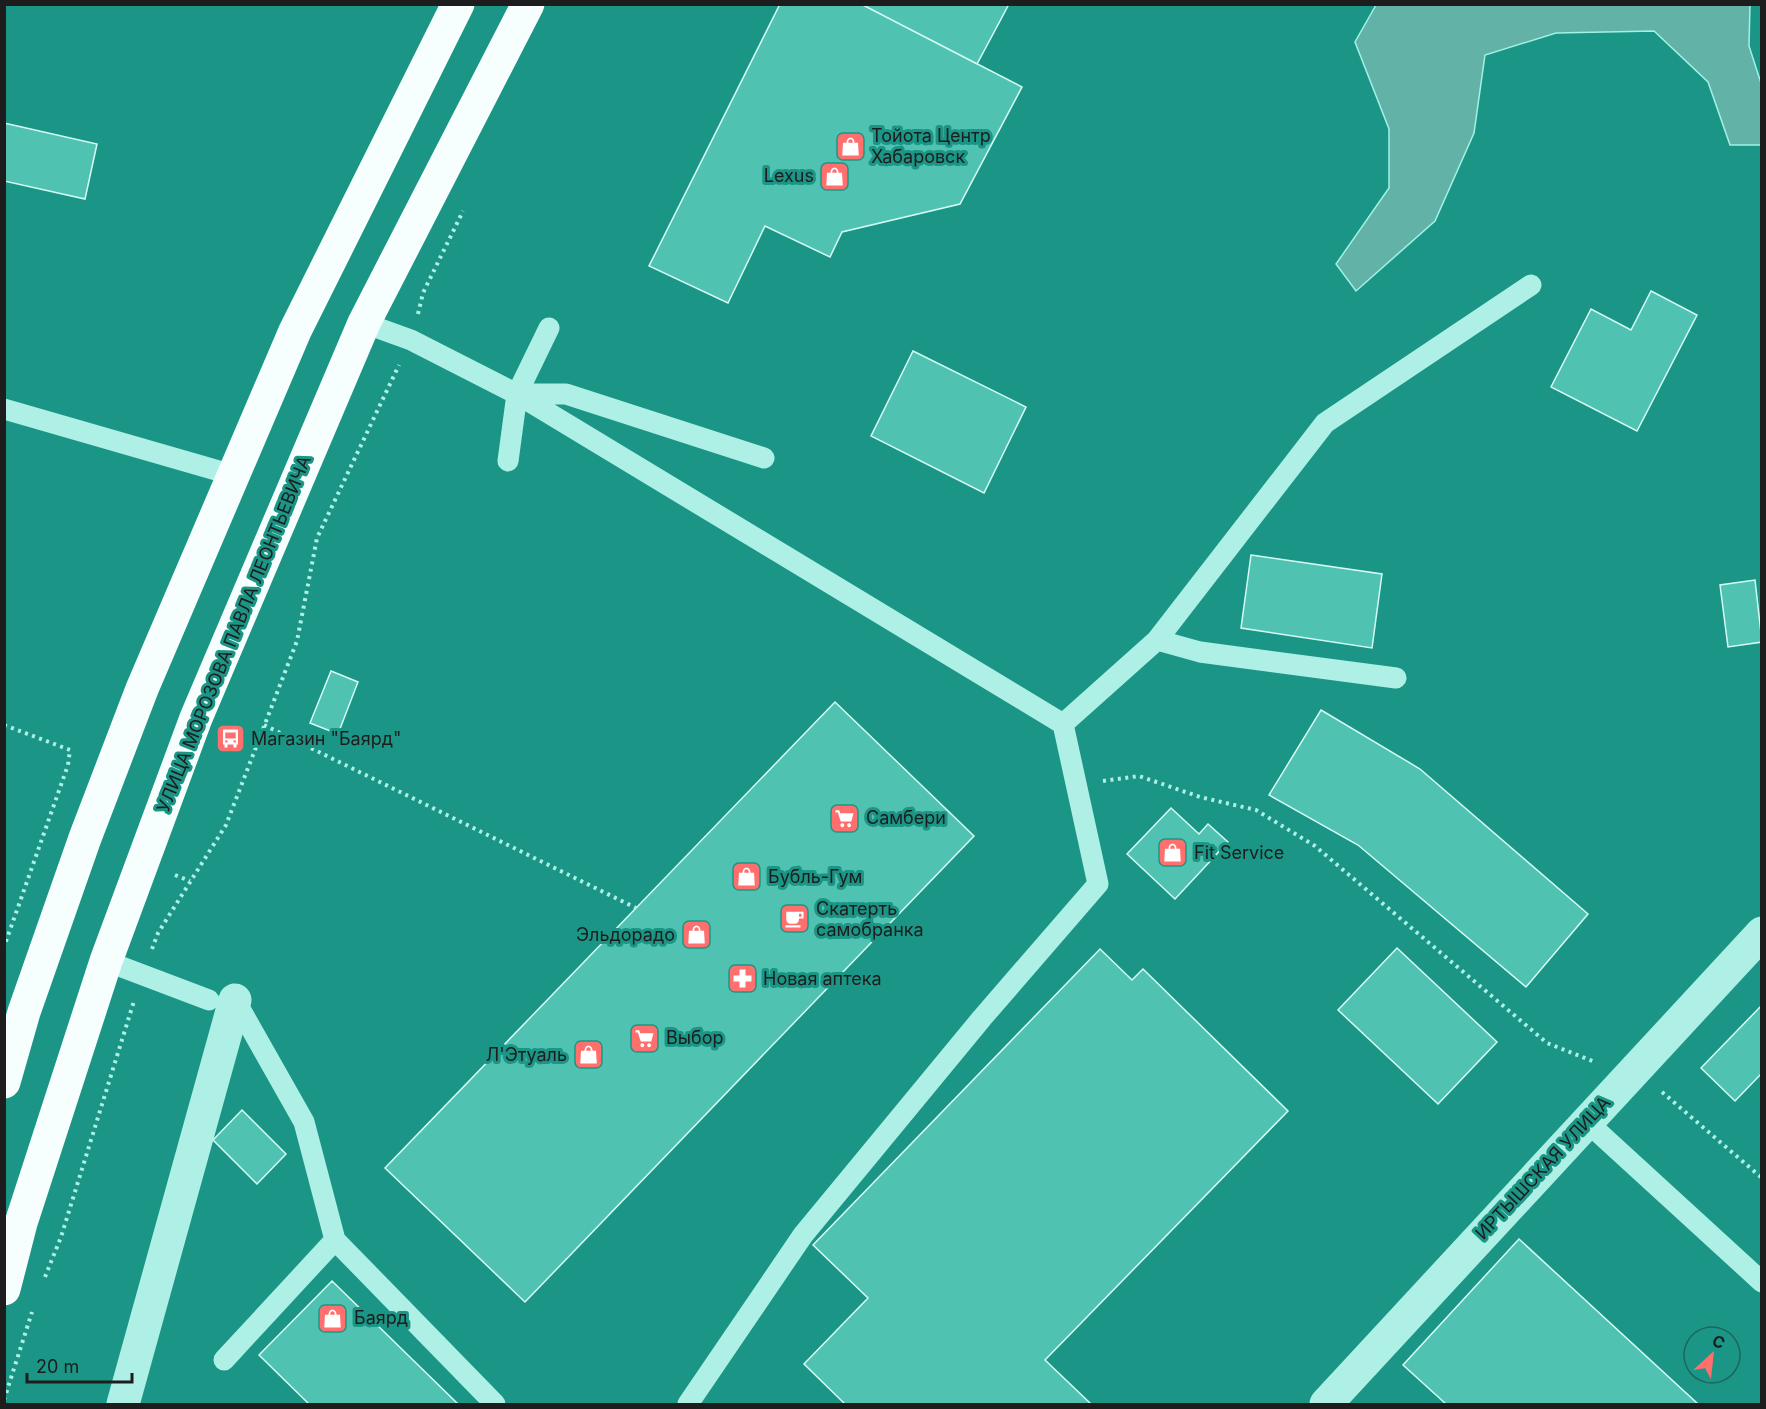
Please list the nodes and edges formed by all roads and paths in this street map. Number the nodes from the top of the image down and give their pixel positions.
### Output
1 (528, 4) edge
2 (450, 9) edge
3 (1531, 285) dead end
4 (364, 323) junction
5 (549, 328) dead end
6 (411, 340) junction
7 (517, 394) junction
8 (4, 409) edge
9 (764, 458) dead end
10 (508, 461) dead end
11 (233, 475) junction
12 (1156, 640) junction
13 (1396, 678) dead end
14 (1064, 724) junction
15 (4, 725) edge
16 (264, 725) junction
17 (1097, 781) dead end
18 (636, 908) dead end
19 (1761, 933) edge
20 (4, 947) edge
21 (106, 961) junction
22 (142, 974) junction
23 (222, 1000) junction
24 (1629, 1075) junction
25 (4, 1082) edge
26 (1586, 1121) junction
27 (1761, 1178) edge
28 (335, 1239) junction
29 (44, 1279) dead end
30 (1761, 1282) edge
31 (4, 1289) edge
32 (36, 1300) dead end
33 (224, 1360) dead end
34 (4, 1400) edge
35 (123, 1404) edge
36 (495, 1404) edge
37 (688, 1404) edge
38 (1326, 1404) edge

1 - 4 main road, УЛИЦА МОРОЗОВА ПАВЛА ЛЕОНТЬЕВИЧА
2 - 11 main road
3 - 12 lane
4 - 6 lane
4 - 21 main road, УЛИЦА МОРОЗОВА ПАВЛА ЛЕОНТЬЕВИЧА
5 - 7 lane
6 - 7 lane
6 - 16 path
7 - 9 lane
7 - 10 lane
7 - 14 lane
8 - 11 lane
11 - 25 main road
12 - 13 lane
12 - 14 lane
14 - 37 lane
15 - 20 path
16 - 18 path
16 - 22 path
17 - 24 path
19 - 24 street, ИРТЫШСКАЯ УЛИЦА
21 - 22 lane
21 - 31 main road, УЛИЦА МОРОЗОВА ПАВЛА ЛЕОНТЬЕВИЧА
22 - 23 lane
22 - 29 path
23 - 28 lane
23 - 35 street
24 - 26 street, ИРТЫШСКАЯ УЛИЦА
24 - 27 path
26 - 30 lane
26 - 38 street, ИРТЫШСКАЯ УЛИЦА
28 - 33 lane
28 - 36 lane
32 - 34 path

